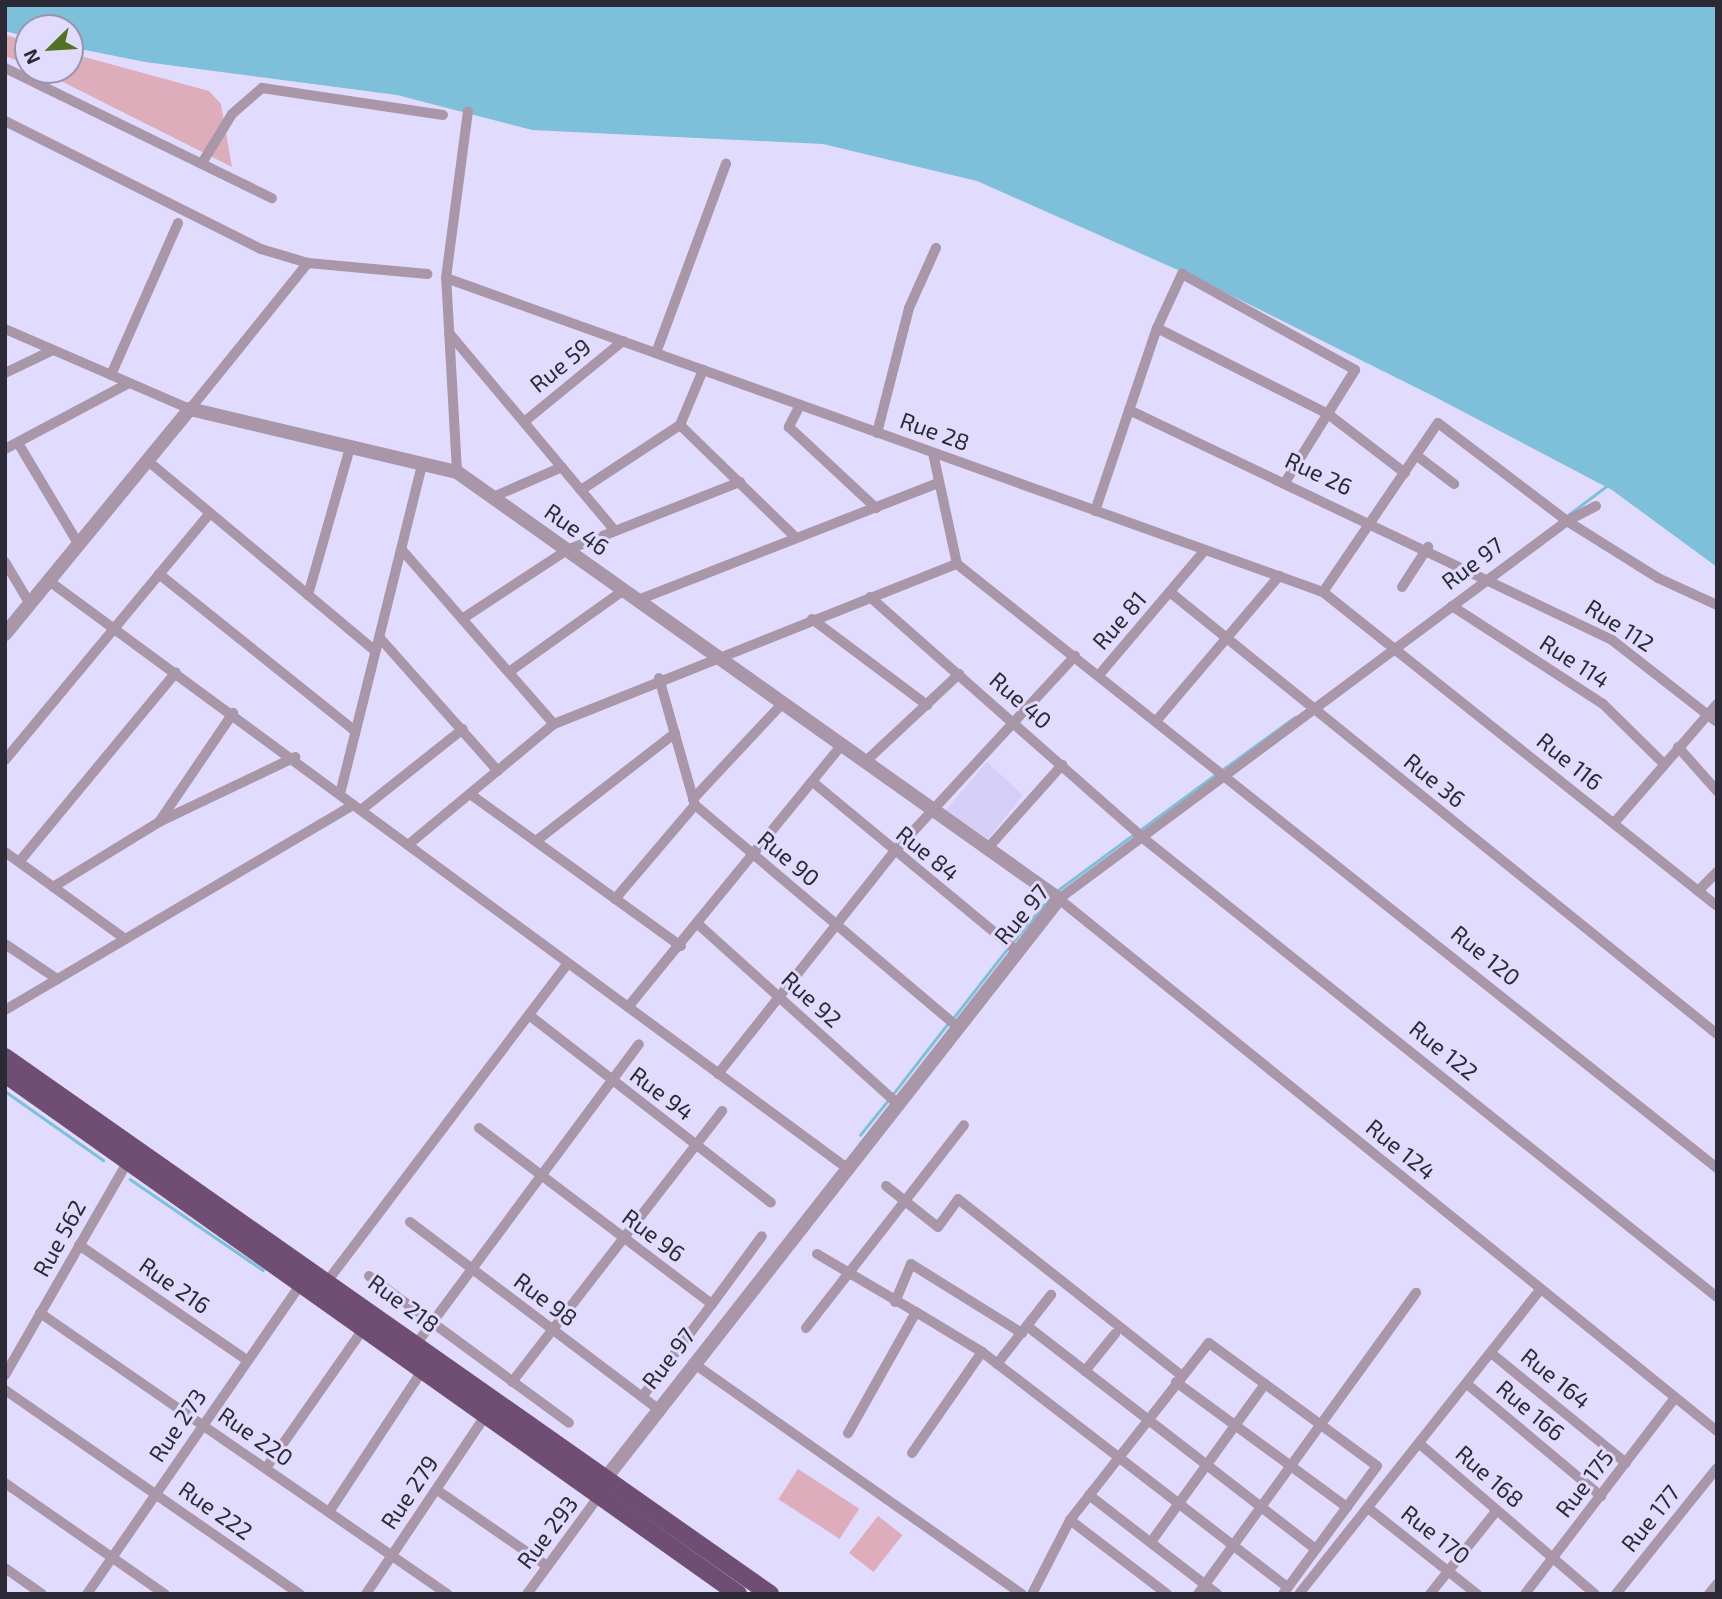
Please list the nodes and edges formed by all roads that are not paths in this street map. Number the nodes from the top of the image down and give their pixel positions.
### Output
1 (5, 68) edge
2 (468, 111) dead end
3 (443, 115) dead end
4 (5, 121) edge
5 (202, 163) junction
6 (726, 164) dead end
7 (272, 198) dead end
8 (178, 223) dead end
9 (936, 248) dead end
10 (308, 263) junction
11 (427, 274) dead end
12 (446, 278) junction
13 (1157, 328) junction
14 (5, 329) edge
15 (449, 333) junction
16 (623, 341) junction
17 (51, 351) junction
18 (656, 354) junction
19 (703, 370) junction
20 (5, 373) edge
21 (111, 375) junction
22 (129, 383) junction
23 (800, 405) junction
24 (191, 410) junction
25 (1129, 410) junction
26 (1328, 414) junction
27 (524, 422) junction
28 (680, 425) junction
29 (877, 433) junction
30 (18, 443) junction
31 (350, 448) junction
32 (5, 449) edge
33 (933, 453) junction
34 (1416, 456) junction
35 (148, 461) junction
36 (422, 464) junction
37 (562, 467) junction
38 (457, 472) junction
39 (1405, 473) junction
40 (740, 481) junction
41 (1286, 481) junction
42 (936, 484) junction
43 (1454, 484) dead end
44 (581, 489) junction
45 (493, 497) junction
46 (1596, 506) dead end
47 (876, 508) junction
48 (1095, 510) junction
49 (210, 513) junction
50 (1372, 520) junction
51 (1567, 521) junction
52 (615, 531) junction
53 (793, 535) junction
54 (79, 545) junction
55 (1428, 547) junction
56 (401, 550) junction
57 (567, 550) junction
58 (1205, 550) junction
59 (5, 562) edge
60 (957, 564) junction
61 (159, 574) junction
62 (1279, 576) junction
63 (1491, 577) junction
64 (49, 581) junction
65 (1402, 587) dead end
66 (624, 590) junction
67 (1171, 593) junction
68 (1323, 593) junction
69 (308, 595) junction
70 (870, 597) junction
71 (638, 600) junction
72 (30, 604) junction
73 (1452, 606) junction
74 (1717, 606) edge
75 (462, 619) junction
76 (812, 619) junction
77 (115, 628) junction
78 (5, 634) edge
79 (379, 637) junction
80 (1227, 639) junction
81 (1397, 647) junction
82 (375, 651) junction
83 (714, 656) junction
84 (1075, 656) junction
85 (176, 672) junction
86 (509, 673) junction
87 (960, 674) junction
88 (1099, 675) junction
89 (659, 678) junction
90 (782, 704) junction
91 (1717, 704) edge
92 (927, 705) junction
93 (1315, 710) junction
94 (233, 713) junction
95 (1706, 713) junction
96 (1011, 719) junction
97 (1157, 720) junction
98 (1717, 722) edge
99 (554, 724) junction
100 (463, 729) junction
101 (355, 731) junction
102 (675, 733) junction
103 (842, 745) junction
104 (1678, 747) junction
105 (295, 757) junction
106 (5, 760) edge
107 (866, 762) junction
108 (1664, 764) junction
109 (1062, 765) junction
110 (498, 771) junction
111 (1228, 775) junction
112 (814, 783) junction
113 (341, 790) junction
114 (1717, 791) edge
115 (470, 794) junction
116 (694, 802) junction
117 (357, 807) junction
118 (934, 812) junction
119 (159, 822) junction
120 (1615, 823) junction
121 (1143, 838) junction
122 (536, 841) junction
123 (408, 845) junction
124 (987, 849) junction
125 (5, 852) edge
126 (894, 852) junction
127 (754, 856) junction
128 (19, 862) junction
129 (1717, 872) edge
130 (53, 887) junction
131 (1698, 891) junction
132 (615, 899) junction
133 (1059, 899) junction
134 (1717, 906) edge
135 (835, 924) junction
136 (699, 925) junction
137 (125, 939) junction
138 (5, 944) edge
139 (681, 946) junction
140 (1018, 952) junction
141 (568, 963) junction
142 (57, 979) junction
143 (779, 998) junction
144 (628, 1007) junction
145 (5, 1010) edge
146 (529, 1015) junction
147 (953, 1023) junction
148 (1717, 1034) edge
149 (639, 1044) dead end
150 (5, 1057) edge
151 (5, 1074) edge
152 (718, 1074) junction
153 (611, 1081) junction
154 (892, 1099) junction
155 (722, 1111) dead end
156 (964, 1125) dead end
157 (479, 1128) dead end
158 (695, 1144) junction
159 (134, 1153) junction
160 (847, 1168) junction
161 (1717, 1168) edge
162 (541, 1177) junction
163 (886, 1186) dead end
164 (905, 1202) junction
165 (771, 1203) dead end
166 (410, 1222) dead end
167 (761, 1236) dead end
168 (625, 1240) junction
169 (79, 1245) junction
170 (817, 1254) dead end
171 (472, 1269) junction
172 (845, 1274) junction
173 (369, 1276) dead end
174 (329, 1279) junction
175 (303, 1281) junction
176 (1541, 1289) junction
177 (1416, 1293) dead end
178 (1051, 1295) dead end
179 (1717, 1297) edge
180 (895, 1302) junction
181 (712, 1304) junction
182 (916, 1312) junction
183 (40, 1313) junction
184 (432, 1324) junction
185 (366, 1325) junction
186 (806, 1328) dead end
187 (1024, 1329) junction
188 (552, 1331) junction
189 (1115, 1334) dead end
190 (417, 1343) junction
191 (982, 1352) junction
192 (1491, 1353) junction
193 (247, 1360) junction
194 (693, 1363) junction
195 (997, 1364) junction
196 (425, 1368) junction
197 (1085, 1371) junction
198 (5, 1375) edge
199 (1179, 1379) junction
200 (512, 1382) junction
201 (1265, 1384) junction
202 (1467, 1384) junction
203 (5, 1390) edge
204 (642, 1397) junction
205 (1675, 1398) junction
206 (658, 1409) junction
207 (487, 1413) junction
208 (1148, 1419) junction
209 (569, 1423) dead end
210 (202, 1425) junction
211 (1321, 1425) junction
212 (1235, 1426) junction
213 (1717, 1432) edge
214 (848, 1433) dead end
215 (1421, 1445) junction
216 (912, 1453) dead end
217 (1118, 1458) junction
218 (1626, 1463) junction
219 (1207, 1465) junction
220 (1291, 1466) junction
221 (265, 1468) junction
222 (1717, 1468) edge
223 (5, 1483) edge
224 (603, 1488) junction
225 (437, 1490) junction
226 (156, 1494) junction
227 (1089, 1495) junction
228 (1601, 1496) junction
229 (1178, 1504) junction
230 (1261, 1507) junction
231 (1346, 1507) junction
232 (1368, 1508) junction
233 (1497, 1510) junction
234 (329, 1512) junction
235 (1070, 1520) junction
236 (1151, 1542) junction
237 (1233, 1546) junction
238 (1316, 1549) junction
239 (392, 1556) junction
240 (112, 1557) junction
241 (1552, 1557) junction
242 (547, 1566) junction
243 (5, 1568) edge
244 (1448, 1571) junction
245 (1717, 1584) edge
246 (1202, 1589) edge
247 (1285, 1591) edge
248 (42, 1594) edge
249 (87, 1594) edge
250 (165, 1594) edge
251 (300, 1594) edge
252 (366, 1594) edge
253 (447, 1594) edge
254 (527, 1594) edge
255 (738, 1594) edge
256 (770, 1594) edge
257 (1022, 1594) edge
258 (1032, 1594) edge
259 (1167, 1594) edge
260 (1217, 1594) edge
261 (1299, 1594) edge
262 (1430, 1594) edge
263 (1477, 1594) edge
264 (1525, 1594) edge
265 (1595, 1594) edge
266 (1616, 1594) edge
267 (1709, 1594) edge

1 - 5 street
2 - 12 street
3 - 5 street
4 - 10 street
5 - 7 street
6 - 18 street
8 - 21 street
9 - 29 street
10 - 11 street
10 - 24 street
12 - 15 street
12 - 16 street, Rue 28
13 - 25 street
13 - 26 street
13 - 26 street
14 - 17 street, Rue 46
15 - 27 street
15 - 38 street
16 - 18 street, Rue 28
16 - 27 street, Rue 59
17 - 20 street
17 - 21 street, Rue 46
18 - 19 street, Rue 28
19 - 23 street, Rue 28
19 - 28 street
21 - 22 street, Rue 46
22 - 24 street, Rue 46
22 - 30 street
23 - 29 street, Rue 28
23 - 47 street
24 - 31 street, Rue 46
24 - 35 street
25 - 41 street, Rue 26
25 - 48 street
26 - 39 street
26 - 41 street
27 - 37 street
28 - 40 street
28 - 44 street
29 - 33 street, Rue 28
30 - 32 street
30 - 54 street
31 - 36 street, Rue 46
31 - 69 street
33 - 42 street
33 - 48 street, Rue 28
34 - 39 street
34 - 43 street
34 - 51 street
35 - 49 street
35 - 54 street
36 - 38 street, Rue 46
36 - 56 street
37 - 44 street
37 - 45 street
38 - 45 street, Rue 46
39 - 50 street
40 - 52 street
40 - 53 street
41 - 50 street, Rue 26
42 - 47 street
42 - 60 street
44 - 52 street
45 - 57 street, Rue 46
46 - 51 street, Rue 97
47 - 53 street
48 - 58 street, Rue 28
49 - 61 street
49 - 69 street
50 - 55 street, Rue 26
50 - 68 street
51 - 63 street, Rue 97
51 - 74 street
52 - 57 street
53 - 71 street
54 - 64 street
55 - 63 street, Rue 26
55 - 65 street
56 - 75 street
56 - 79 street
57 - 66 street, Rue 46
57 - 75 street
58 - 62 street, Rue 28
58 - 67 street
59 - 72 street
60 - 70 street
60 - 84 street, Rue 120
61 - 77 street
61 - 101 street
62 - 68 street, Rue 28
62 - 80 street
63 - 73 street, Rue 97
63 - 95 street, Rue 112
64 - 72 street
64 - 77 street
66 - 71 street, Rue 46
66 - 86 street
67 - 80 street, Rue 36
67 - 88 street, Rue 81
68 - 81 street, Rue 28
69 - 82 street
70 - 76 street
70 - 87 street, Rue 40
71 - 83 street, Rue 46
72 - 78 street
73 - 81 street, Rue 97
73 - 108 street, Rue 114
75 - 86 street
76 - 83 street
76 - 92 street
77 - 85 street
77 - 106 street
79 - 82 street
79 - 100 street
80 - 93 street, Rue 36
80 - 97 street
81 - 93 street, Rue 97
81 - 120 street, Rue 116
82 - 101 street
83 - 89 street
83 - 90 street, Rue 46
84 - 88 street, Rue 120
84 - 96 street
85 - 94 street
85 - 128 street
86 - 99 street
87 - 92 street
87 - 96 street, Rue 40
88 - 97 street, Rue 120
89 - 99 street
89 - 102 street
90 - 103 street, Rue 46
90 - 116 street
91 - 95 street
92 - 107 street
93 - 111 street, Rue 97
93 - 148 street, Rue 36
94 - 105 street
94 - 119 street
95 - 98 street, Rue 112
95 - 104 street
96 - 109 street, Rue 40
96 - 118 street
97 - 111 street, Rue 120
99 - 110 street
100 - 110 street
100 - 117 street
101 - 113 street
102 - 116 street
102 - 122 street
103 - 107 street, Rue 46
103 - 112 street
104 - 108 street
104 - 114 street
105 - 113 street
105 - 119 street
107 - 118 street, Rue 46
108 - 120 street
109 - 121 street, Rue 40
109 - 124 street
110 - 115 street
111 - 121 street, Rue 97
111 - 161 street, Rue 120
112 - 126 street, Rue 84
112 - 127 street
113 - 117 street
115 - 122 street
115 - 123 street
116 - 127 street, Rue 90
116 - 132 street
117 - 123 street
117 - 137 street
118 - 124 street, Rue 46
118 - 126 street
119 - 130 street
120 - 131 street, Rue 116
121 - 133 street, Rue 97
121 - 179 street, Rue 122
122 - 132 street
123 - 141 street
124 - 133 street, Rue 46
125 - 128 street
126 - 135 street
126 - 140 street, Rue 84
127 - 135 street, Rue 90
127 - 136 street
128 - 130 street
129 - 131 street
130 - 137 street
131 - 134 street, Rue 116
132 - 139 street
133 - 140 street, Rue 97
133 - 176 street, Rue 124
135 - 143 street
135 - 147 street, Rue 90
136 - 139 street
136 - 143 street, Rue 92
137 - 142 street
138 - 142 street
139 - 144 street
140 - 147 street, Rue 97
141 - 144 street
141 - 146 street
142 - 145 street
143 - 152 street
143 - 154 street, Rue 92
144 - 152 street
146 - 153 street, Rue 94
146 - 174 street
147 - 154 street, Rue 97
149 - 153 street
150 - 159 highway, Rue 218
151 - 159 highway, Rue 218
152 - 160 street
153 - 158 street, Rue 94
153 - 162 street
154 - 160 street, Rue 97
155 - 158 street
156 - 164 street
157 - 162 street, Rue 96
158 - 165 street, Rue 94
158 - 168 street
159 - 169 street, Rue 562
159 - 174 highway, Rue 218
159 - 175 highway, Rue 218
160 - 194 street, Rue 97
162 - 168 street, Rue 96
162 - 171 street
163 - 164 street
164 - 172 street
164 - 199 street
166 - 171 street, Rue 98
167 - 181 street
168 - 181 street, Rue 96
168 - 188 street
169 - 183 street, Rue 562
169 - 193 street, Rue 216
170 - 172 street
171 - 184 street
171 - 188 street, Rue 98
172 - 180 street
172 - 186 street
173 - 184 street
174 - 190 highway, Rue 218
175 - 185 highway, Rue 218
175 - 193 street, Rue 273
176 - 192 street
176 - 205 street, Rue 124
177 - 211 street
178 - 187 street
180 - 182 street
180 - 187 street
181 - 204 street
182 - 191 street
182 - 214 street
183 - 198 street, Rue 562
183 - 210 street, Rue 220
184 - 190 street
184 - 200 street
185 - 196 highway, Rue 218
185 - 221 street
187 - 195 street
187 - 197 street
188 - 200 street
188 - 204 street, Rue 98
189 - 197 street
190 - 224 highway, Rue 218
191 - 195 street
191 - 216 street
192 - 202 street
192 - 218 street, Rue 164
193 - 210 street, Rue 273
194 - 206 street, Rue 97
194 - 257 street
195 - 217 street
196 - 207 highway, Rue 218
196 - 234 street
197 - 208 street
199 - 201 street
199 - 208 street
199 - 212 street
200 - 209 street
201 - 211 street
201 - 212 street
202 - 215 street
202 - 228 street, Rue 166
203 - 226 street, Rue 222
204 - 206 street, Rue 98
205 - 213 street, Rue 124
205 - 218 street, Rue 175
206 - 224 street, Rue 97
207 - 224 highway, Rue 218
207 - 225 street, Rue 279
208 - 217 street
208 - 219 street
210 - 221 street, Rue 220
210 - 226 street, Rue 273
211 - 220 street
211 - 231 street
212 - 219 street
212 - 220 street
215 - 232 street
215 - 233 street, Rue 168
217 - 227 street
217 - 229 street
218 - 228 street, Rue 175
219 - 229 street
219 - 230 street
220 - 230 street
220 - 231 street
221 - 234 street, Rue 220
222 - 266 street, Rue 177
223 - 240 street
224 - 242 street, Rue 293
224 - 255 highway, Rue 218
224 - 256 highway, Rue 218
225 - 239 street, Rue 279
225 - 242 street
226 - 240 street, Rue 273
226 - 251 street, Rue 222
227 - 235 street
227 - 236 street
228 - 241 street, Rue 175
229 - 236 street
229 - 237 street
230 - 237 street
230 - 238 street
231 - 238 street
232 - 244 street, Rue 170
232 - 261 street
233 - 241 street, Rue 168
233 - 244 street
234 - 239 street, Rue 220
235 - 258 street
235 - 259 street
236 - 246 street
237 - 246 street
237 - 247 street
238 - 247 street
239 - 252 street, Rue 279
239 - 253 street, Rue 220
240 - 249 street, Rue 273
240 - 250 street
241 - 264 street, Rue 175
241 - 265 street, Rue 168
242 - 254 street, Rue 293
243 - 248 street
244 - 262 street
244 - 263 street, Rue 170
245 - 267 street
246 - 260 street

